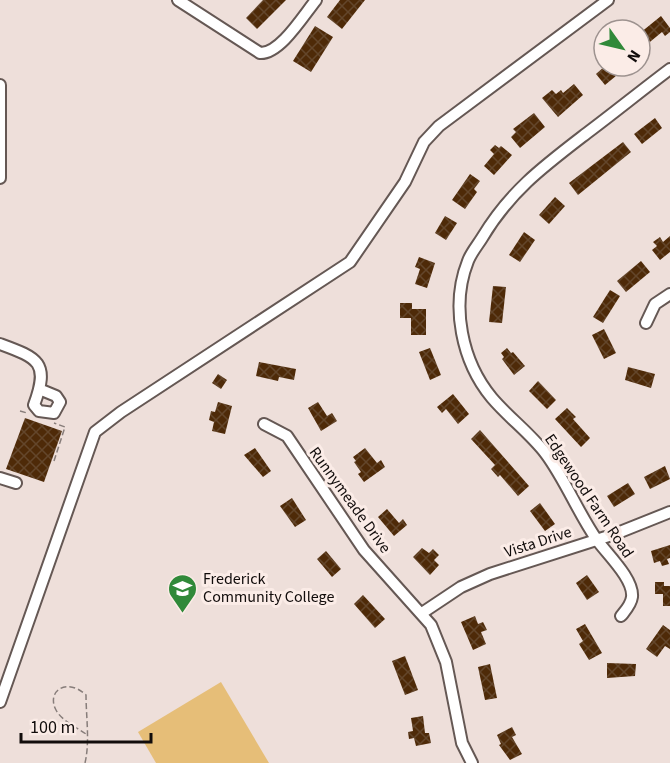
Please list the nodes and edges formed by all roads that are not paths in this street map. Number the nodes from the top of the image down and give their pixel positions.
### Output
1 (178, 0) edge
2 (316, 0) edge
3 (608, 0) edge
4 (670, 69) edge
5 (0, 85) edge
6 (0, 178) edge
7 (670, 294) edge
8 (646, 323) dead end
9 (0, 344) edge
10 (39, 389) dead end
11 (264, 424) dead end
12 (2, 478) edge
13 (16, 483) dead end
14 (0, 490) edge
15 (670, 512) edge
16 (596, 539) junction
17 (422, 613) junction
18 (621, 616) dead end
19 (0, 702) edge
20 (472, 763) edge

1 - 2 street
3 - 19 street
4 - 16 street, Edgewood Farm Road
5 - 6 street
7 - 8 street
9 - 10 street
11 - 17 street, Runnymeade Drive
12 - 13 street
12 - 14 street
15 - 16 street, Vista Drive
16 - 17 street, Vista Drive
16 - 18 street, Edgewood Farm Road
17 - 20 street, Runnymeade Drive

